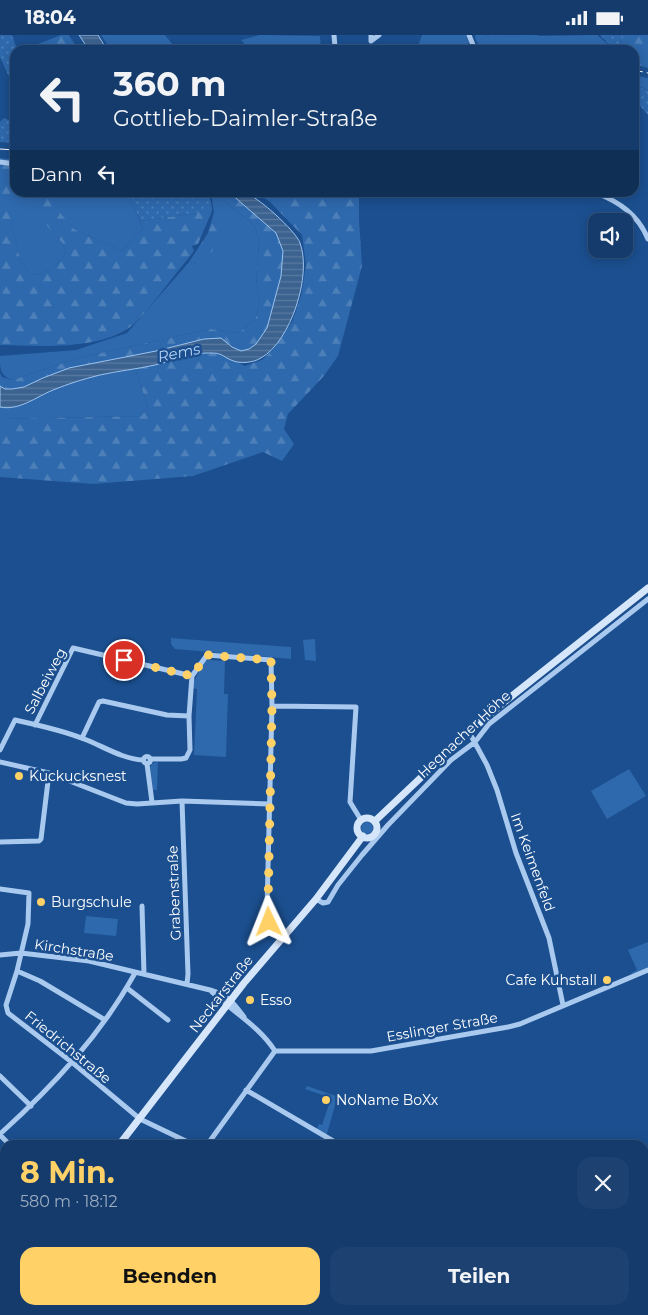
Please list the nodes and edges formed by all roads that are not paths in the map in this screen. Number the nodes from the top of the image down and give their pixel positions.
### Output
1 (371, 35) edge
2 (379, 35) edge
3 (606, 197) edge
4 (648, 239) edge
5 (648, 588) edge
6 (648, 599) edge
7 (192, 676) junction
8 (272, 706) junction
9 (188, 716) junction
10 (35, 725) junction
11 (469, 732) junction
12 (82, 738) junction
13 (475, 742) junction
14 (0, 750) edge
15 (146, 761) junction
16 (0, 762) edge
17 (49, 773) junction
18 (182, 801) junction
19 (152, 802) junction
20 (270, 804) junction
21 (361, 820) junction
22 (375, 821) junction
23 (363, 836) junction
24 (0, 842) edge
25 (0, 889) edge
26 (316, 899) junction
27 (142, 906) dead end
28 (281, 940) junction
29 (21, 953) junction
30 (0, 955) edge
31 (648, 970) edge
32 (17, 971) junction
33 (136, 973) junction
34 (144, 974) junction
35 (187, 984) junction
36 (127, 989) junction
37 (229, 1003) junction
38 (563, 1005) junction
39 (105, 1020) junction
40 (168, 1020) dead end
41 (275, 1051) junction
42 (72, 1063) junction
43 (0, 1076) edge
44 (246, 1091) junction
45 (30, 1106) junction
46 (140, 1119) junction
47 (0, 1135) edge
48 (123, 1140) edge
49 (180, 1140) edge
50 (212, 1140) edge
51 (331, 1140) edge

1 - 2 street
3 - 4 street
5 - 11 main road, Hegnacher Höhe
6 - 13 street, Hegnacher Höhe
7 - 8 street
7 - 9 street
7 - 10 street, Salbeiweg
8 - 20 street
8 - 21 street
9 - 12 street
9 - 15 street
10 - 12 street
10 - 14 street
11 - 13 street, Im Keimenfeld
11 - 22 main road, Hegnacher Höhe
12 - 15 street
13 - 26 street, Hegnacher Höhe
13 - 38 street, Im Keimenfeld
15 - 19 street
16 - 17 street
17 - 19 street
17 - 24 street
18 - 19 street
18 - 20 street
18 - 35 street, Grabenstraße
20 - 28 street
21 - 22 main road
21 - 23 main road
22 - 23 main road
23 - 26 main road, Neckarstraße
25 - 29 street, Friedrichstraße
26 - 28 main road, Neckarstraße
27 - 34 street
28 - 37 main road, Neckarstraße
29 - 30 street, Kirchstraße
29 - 32 street, Friedrichstraße
29 - 33 street, Kirchstraße
31 - 38 street, Esslinger Straße
32 - 39 street
32 - 42 street, Friedrichstraße
33 - 34 street, Kirchstraße
33 - 36 street
34 - 35 street, Kirchstraße
35 - 37 street, Kirchstraße
36 - 39 street
36 - 40 street
37 - 41 street
37 - 46 main road, Neckarstraße
38 - 41 street, Esslinger Straße
39 - 42 street
41 - 44 street
42 - 45 street
42 - 46 street, Friedrichstraße
43 - 45 street
44 - 50 street
44 - 51 street
45 - 47 street
46 - 48 main road, Neckarstraße
46 - 49 street, Friedrichstraße

